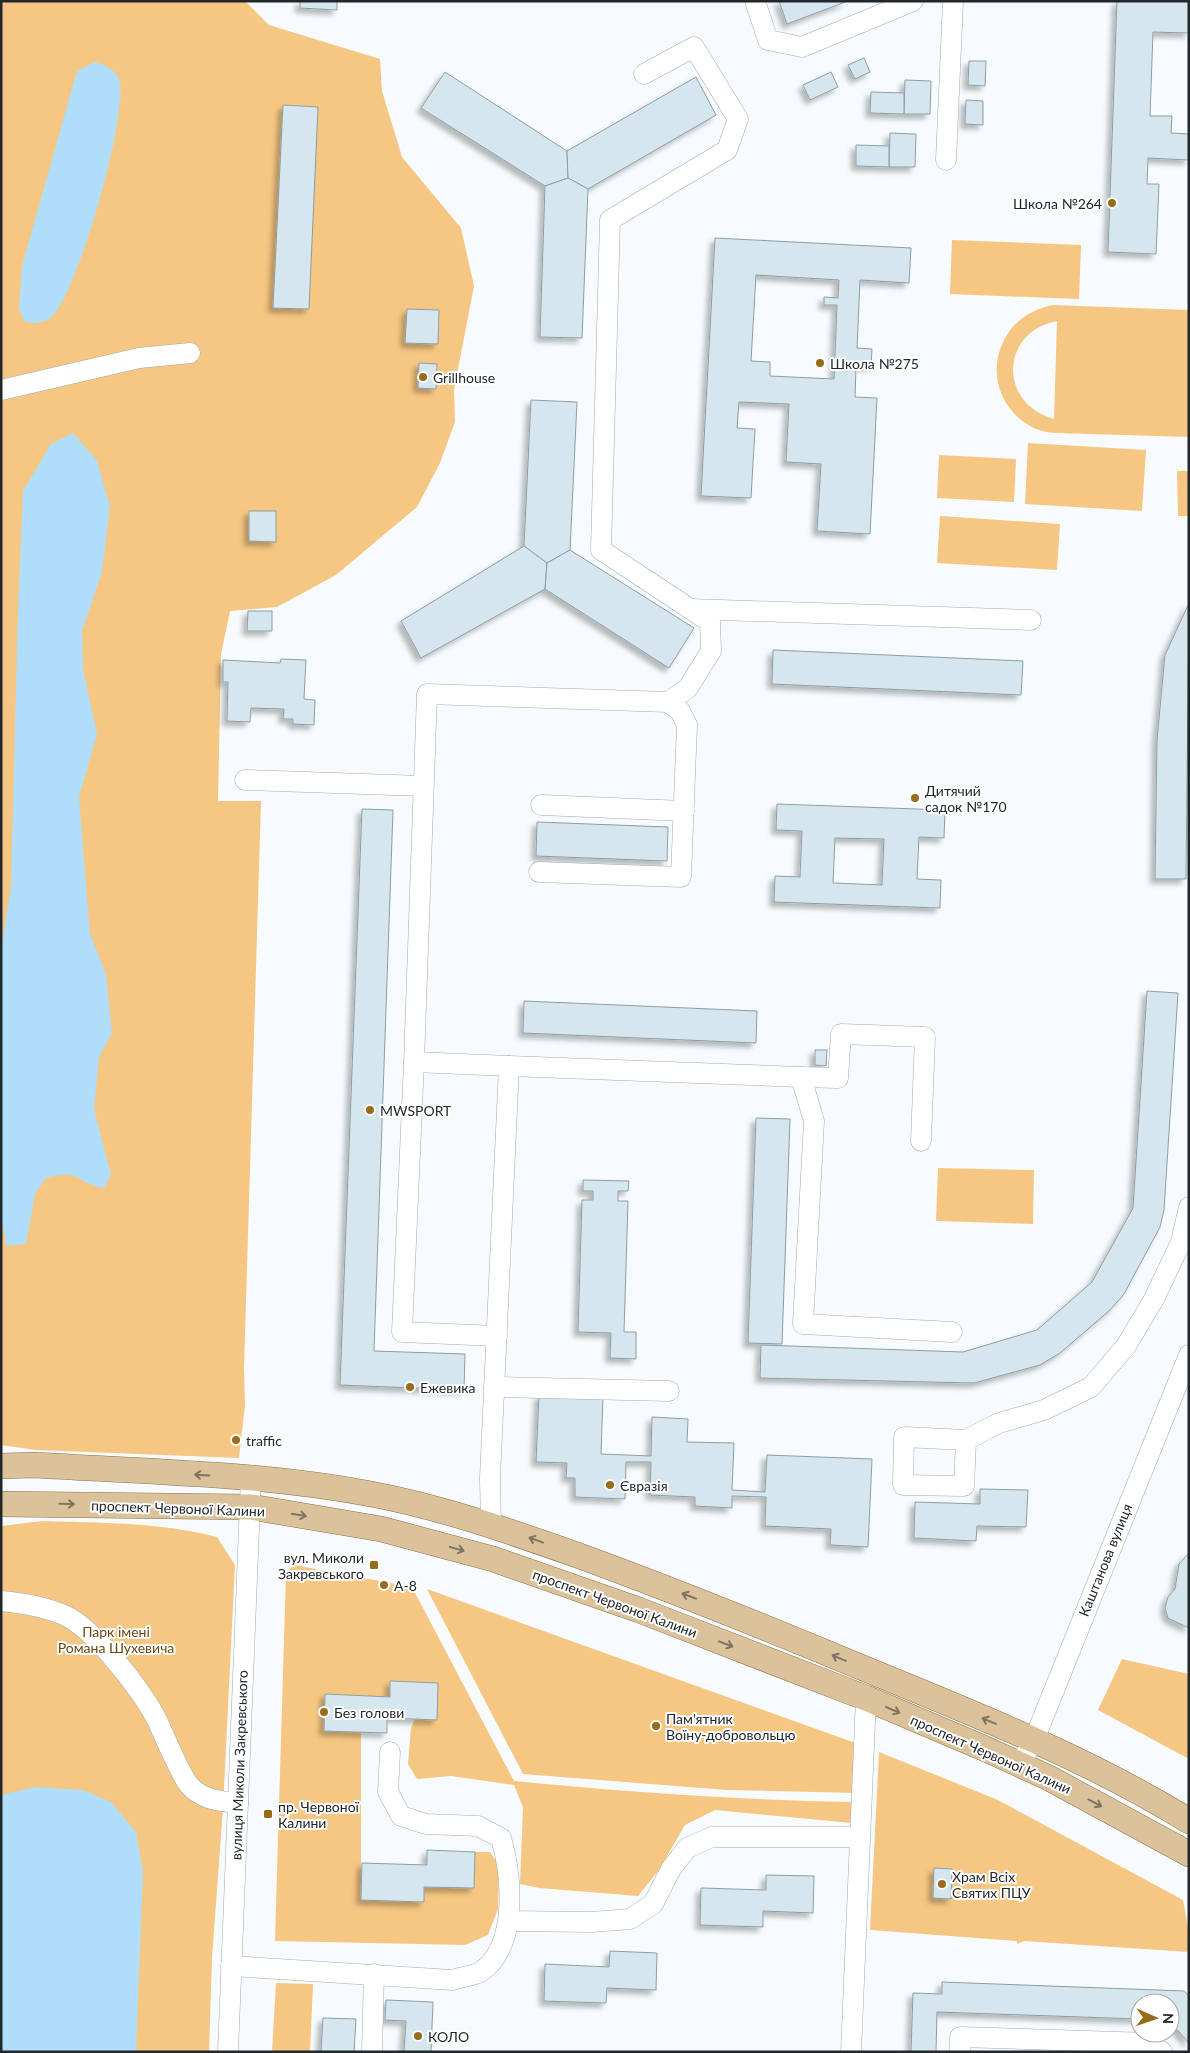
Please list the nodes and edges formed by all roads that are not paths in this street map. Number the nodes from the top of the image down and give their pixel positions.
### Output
1 (755, 1) edge
2 (914, 1) edge
3 (953, 1) edge
4 (644, 74) dead end
5 (946, 160) dead end
6 (190, 353) dead end
7 (1, 390) edge
8 (690, 609) junction
9 (1031, 620) dead end
10 (668, 702) junction
11 (245, 780) dead end
12 (422, 786) junction
13 (541, 805) dead end
14 (684, 811) junction
15 (539, 872) dead end
16 (414, 1062) junction
17 (510, 1066) junction
18 (801, 1077) junction
19 (921, 1141) dead end
20 (1189, 1207) edge
21 (952, 1332) dead end
22 (497, 1336) junction
23 (1189, 1356) edge
24 (494, 1387) junction
25 (669, 1391) dead end
26 (966, 1440) dead end
27 (1, 1456) edge
28 (35, 1465) junction
29 (1, 1466) edge
30 (251, 1478) junction
31 (1, 1504) edge
32 (26, 1504) junction
33 (251, 1507) junction
34 (1, 1510) edge
35 (491, 1524) junction
36 (7, 1604) edge
37 (866, 1698) junction
38 (1034, 1740) junction
39 (390, 1752) dead end
40 (1020, 1764) junction
41 (238, 1803) junction
42 (1189, 1822) edge
43 (860, 1837) junction
44 (1189, 1854) edge
45 (508, 1921) junction
46 (231, 1966) junction
47 (374, 1974) junction
48 (228, 2052) edge
49 (372, 2052) edge
50 (851, 2052) edge
51 (960, 2052) edge
52 (1162, 2052) edge

1 - 2 street
3 - 5 street
4 - 8 street
6 - 7 street
8 - 9 street
8 - 10 street
10 - 12 street
10 - 14 street
11 - 12 street
12 - 16 street
13 - 14 street
14 - 15 street
16 - 17 street
16 - 22 street
17 - 18 street
17 - 22 street
18 - 19 street
18 - 21 street
20 - 26 street
22 - 24 street
23 - 38 street, Каштанова вулиця
24 - 25 street
24 - 35 street
27 - 28 main road
28 - 29 main road, проспект Червоної Калини
30 -> 28 main road, проспект Червоної Калини
30 - 33 street, вулиця Миколи Закревського
30 - 35 main road, проспект Червоної Калини
31 - 32 main road, проспект Червоної Калини
32 -> 33 main road, проспект Червоної Калини
32 - 34 main road
33 -> 37 main road, проспект Червоної Калини
33 - 41 street, вулиця Миколи Закревського
38 -> 35 main road, проспект Червоної Калини
36 - 41 street
37 -> 40 main road, проспект Червоної Калини
37 - 43 street
38 - 40 street, Каштанова вулиця
38 - 42 main road, проспект Червоної Калини
39 - 45 street
40 -> 44 main road, проспект Червоної Калини
41 - 46 street, вулиця Миколи Закревського
43 - 45 street
43 - 50 street
45 - 47 street
46 - 47 street
46 - 48 street, вулиця Миколи Закревського
47 - 49 street
51 - 52 street

